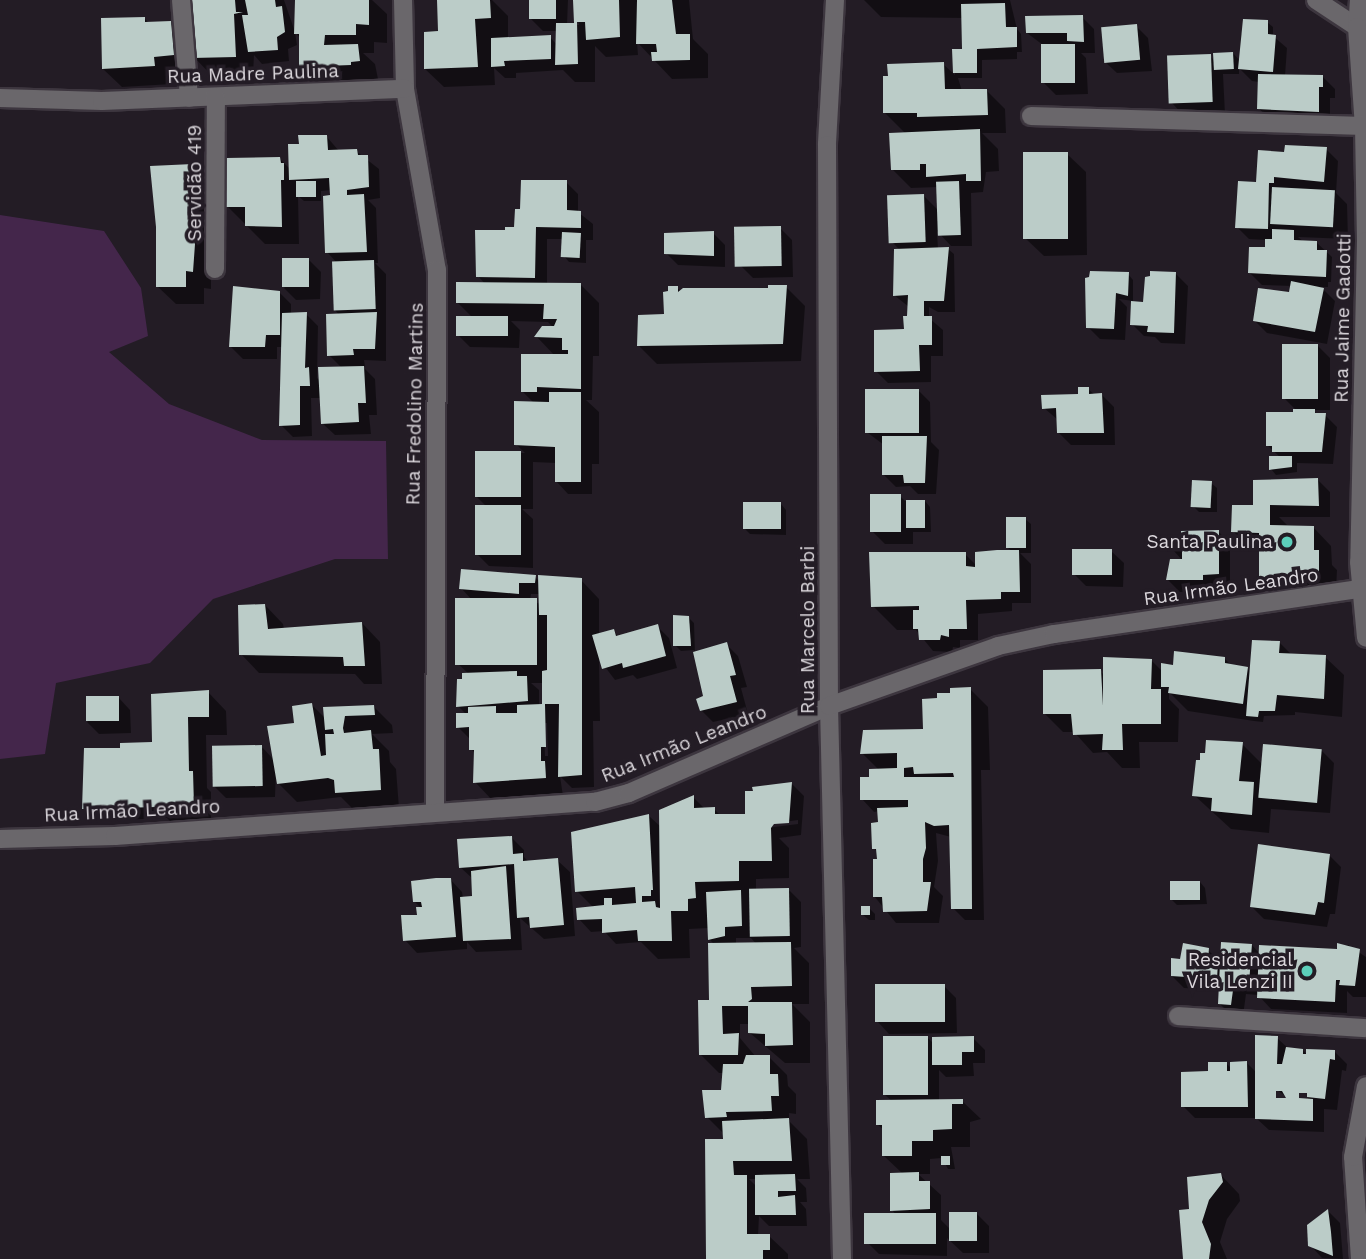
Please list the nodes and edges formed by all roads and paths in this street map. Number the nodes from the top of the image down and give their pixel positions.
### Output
1 (181, 0) edge
2 (403, 0) edge
3 (835, 0) edge
4 (1317, 0) edge
5 (1359, 0) edge
6 (1357, 27) junction
7 (405, 89) junction
8 (216, 97) junction
9 (0, 98) edge
10 (189, 98) junction
11 (1031, 116) dead end
12 (1364, 126) junction
13 (1366, 241) edge
14 (215, 269) dead end
15 (1363, 588) edge
16 (1366, 638) edge
17 (829, 706) junction
18 (435, 811) junction
19 (0, 839) edge
20 (1178, 1016) dead end
21 (1366, 1028) edge
22 (1366, 1086) edge
23 (842, 1259) edge
24 (1360, 1259) edge

1 - 10 street
2 - 7 street, Rua Fredolino Martins
3 - 17 street, Rua Marcelo Barbi
4 - 6 street
5 - 6 street, Rua Jaime Gadotti
6 - 12 street, Rua Jaime Gadotti
7 - 8 street, Rua Madre Paulina
7 - 18 street, Rua Fredolino Martins
8 - 10 street, Rua Madre Paulina
8 - 14 street, Servidão 419
9 - 10 street, Rua Madre Paulina
11 - 12 street
12 - 13 street, Rua Jaime Gadotti
13 - 15 street, Rua Jaime Gadotti
15 - 16 street, Rua Jaime Gadotti
15 - 17 street, Rua Irmão Leandro
17 - 18 street, Rua Irmão Leandro
17 - 23 street, Rua Marcelo Barbi
18 - 19 street, Rua Irmão Leandro
20 - 21 street
22 - 24 street

